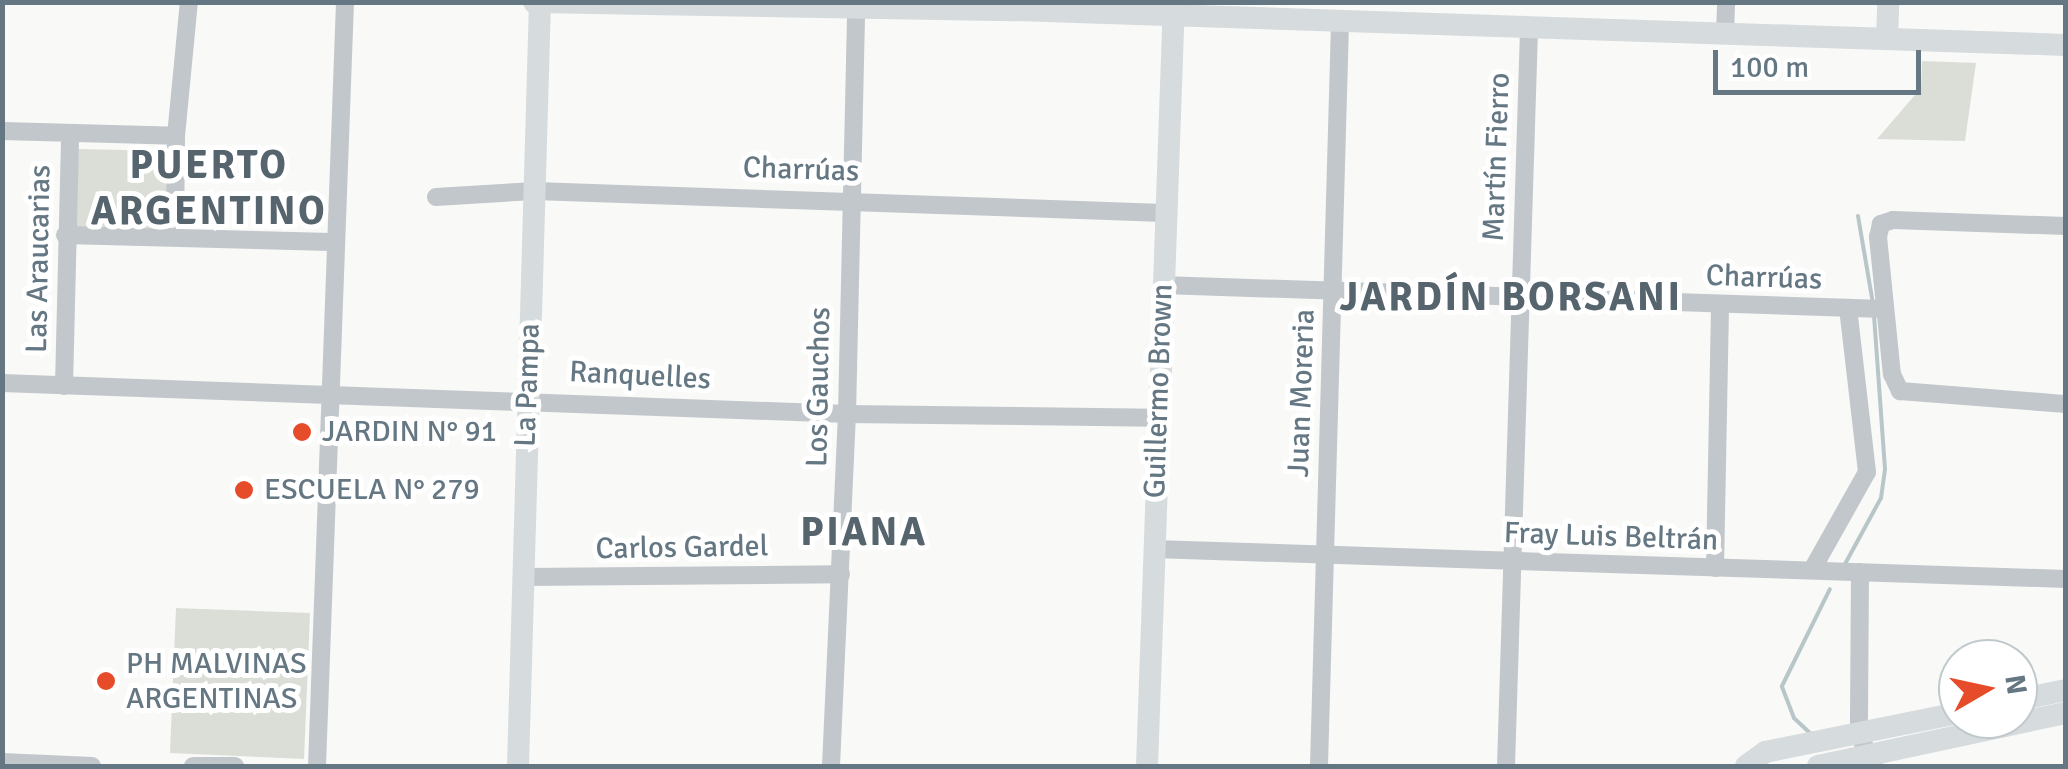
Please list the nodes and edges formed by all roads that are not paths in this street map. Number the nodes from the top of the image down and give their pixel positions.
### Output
1 (189, 2) edge
2 (345, 2) edge
3 (1726, 2) edge
4 (1888, 2) edge
5 (538, 3) edge
6 (697, 5) edge
7 (856, 5) edge
8 (1013, 6) edge
9 (1174, 9) edge
10 (1399, 13) edge
11 (1340, 22) junction
12 (1529, 29) junction
13 (1725, 34) junction
14 (1887, 39) junction
15 (2066, 45) edge
16 (2, 131) edge
17 (70, 134) junction
18 (176, 136) junction
19 (535, 191) junction
20 (436, 197) dead end
21 (847, 199) junction
22 (1164, 213) junction
23 (2066, 226) edge
24 (176, 234) junction
25 (65, 235) junction
26 (331, 242) junction
27 (1162, 285) junction
28 (1334, 290) junction
29 (1520, 298) junction
30 (1720, 304) junction
31 (1854, 308) junction
32 (1884, 309) junction
33 (2, 383) edge
34 (64, 386) junction
35 (332, 395) junction
36 (527, 398) junction
37 (2066, 404) edge
38 (848, 414) junction
39 (1155, 418) junction
40 (1154, 549) junction
41 (1324, 557) junction
42 (1513, 560) junction
43 (1714, 568) junction
44 (1812, 570) junction
45 (1860, 572) junction
46 (841, 574) junction
47 (524, 577) junction
48 (2066, 579) edge
49 (2066, 690) edge
50 (2038, 696) edge
51 (2066, 713) edge
52 (1938, 720) edge
53 (2038, 720) edge
54 (1955, 739) edge
55 (1867, 753) edge
56 (2, 762) edge
57 (92, 766) edge
58 (193, 766) edge
59 (235, 766) edge
60 (317, 766) edge
61 (518, 766) edge
62 (831, 766) edge
63 (1146, 766) edge
64 (1319, 766) edge
65 (1506, 766) edge
66 (1746, 766) edge
67 (1818, 766) edge

1 - 18 street
2 - 26 street
3 - 13 street
4 - 14 street
5 - 6 street
5 - 19 street, La Pampa
6 - 7 street
7 - 8 street
7 - 21 street, Los Gauchos
8 - 9 street
9 - 11 street
9 - 22 street, Guillermo Brown
10 - 11 street
10 - 12 street
11 - 28 street, Juan Moreria
12 - 13 street
12 - 29 street, Martín Fierro
13 - 14 street
14 - 15 street
16 - 17 street
17 - 18 street
17 - 25 street, Las Araucarias
18 - 24 street
19 - 20 street, Charrúas
19 - 21 street, Charrúas
19 - 36 street, La Pampa
21 - 22 street, Charrúas
21 - 38 street, Los Gauchos
22 - 27 street, Guillermo Brown
23 - 32 street
24 - 25 street
24 - 26 street
25 - 34 street, Las Araucarias
26 - 35 street
27 - 28 street, Charrúas
27 - 39 street, Guillermo Brown
28 - 29 street, Charrúas
28 - 41 street, Juan Moreria
29 - 30 street, Charrúas
29 - 42 street, Martín Fierro
30 - 31 street, Charrúas
30 - 43 street
31 - 32 street, Charrúas
31 - 44 street
32 - 37 street
33 - 34 street, Ranquelles
34 - 35 street, Ranquelles
35 - 36 street, Ranquelles
35 - 60 street
36 - 38 street, Ranquelles
36 - 47 street, La Pampa
38 - 39 street, Ranquelles
38 - 46 street, Los Gauchos
39 - 40 street, Guillermo Brown
40 - 41 street, Fray Luis Beltrán
40 - 63 street, Guillermo Brown
41 - 42 street, Fray Luis Beltrán
41 - 64 street, Juan Moreria
42 - 43 street, Fray Luis Beltrán
42 - 65 street, Martín Fierro
43 - 44 street, Fray Luis Beltrán
44 - 45 street, Fray Luis Beltrán
45 - 48 street, Fray Luis Beltrán
45 - 55 street
46 - 47 street, Carlos Gardel
46 - 62 street, Los Gauchos
47 - 61 street, La Pampa
49 - 50 street
51 - 53 street
52 - 55 street
54 - 55 street
55 - 66 street
55 - 67 street
56 - 57 street
58 - 59 street

